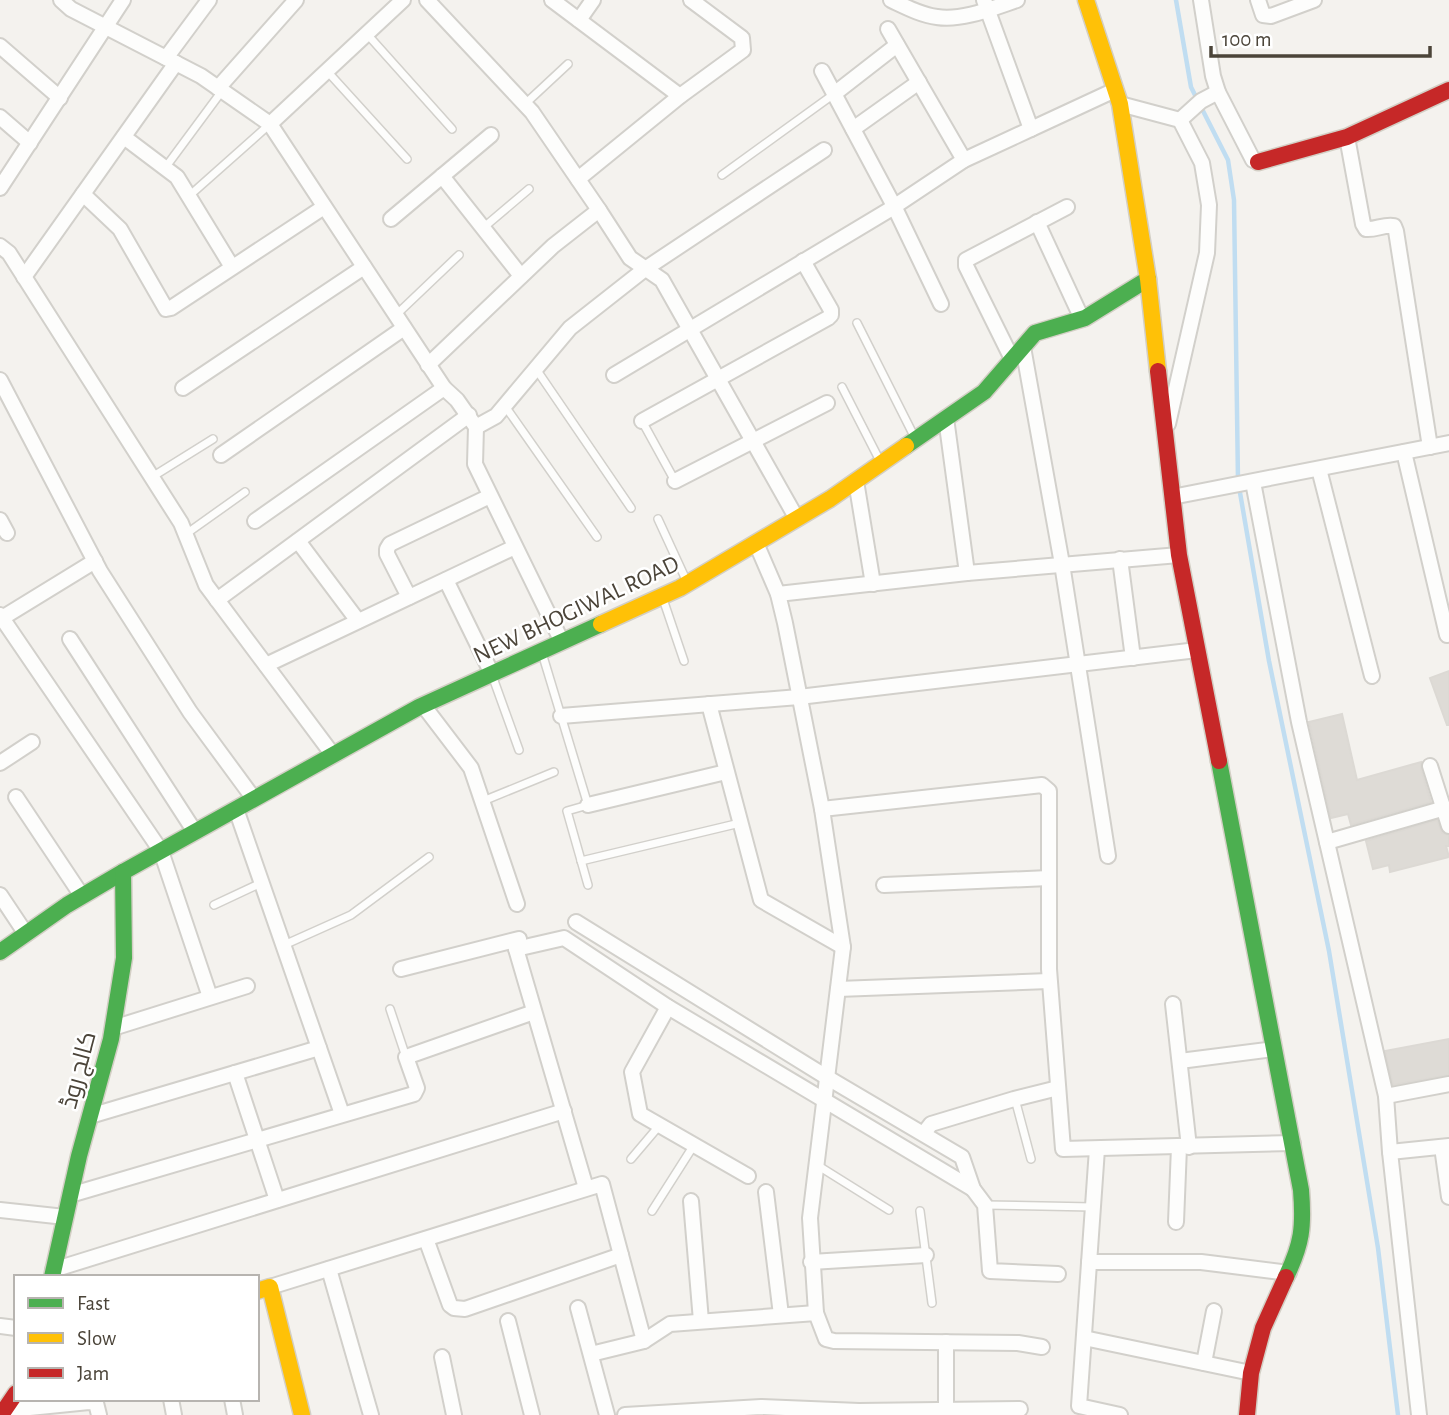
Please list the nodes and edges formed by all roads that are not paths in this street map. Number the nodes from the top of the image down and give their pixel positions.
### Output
1 (61, 0) edge
2 (123, 0) edge
3 (209, 0) edge
4 (296, 0) edge
5 (403, 0) edge
6 (426, 0) edge
7 (552, 0) edge
8 (593, 0) edge
9 (691, 0) edge
10 (891, 0) edge
11 (1017, 0) edge
12 (1086, 0) edge
13 (1201, 0) edge
14 (1258, 0) edge
15 (1314, 0) edge
16 (986, 5) edge
17 (579, 20) junction
18 (106, 27) junction
19 (888, 29) dead end
20 (367, 34) junction
21 (897, 45) junction
22 (0, 46) edge
23 (171, 60) junction
24 (568, 64) dead end
25 (327, 71) junction
26 (822, 71) dead end
27 (919, 82) junction
28 (220, 89) junction
29 (1449, 90) edge
30 (1218, 92) junction
31 (834, 94) junction
32 (680, 96) junction
33 (1117, 97) junction
34 (60, 98) junction
35 (525, 105) junction
36 (0, 117) edge
37 (1180, 120) junction
38 (270, 124) junction
39 (452, 129) dead end
40 (853, 129) junction
41 (1031, 129) junction
42 (491, 135) dead end
43 (124, 137) junction
44 (1347, 137) junction
45 (30, 143) junction
46 (824, 150) dead end
47 (407, 159) dead end
48 (964, 160) junction
49 (1258, 162) joint
50 (165, 168) junction
51 (722, 175) dead end
52 (442, 176) junction
53 (578, 179) junction
54 (0, 188) edge
55 (529, 189) dead end
56 (83, 194) junction
57 (189, 197) junction
58 (324, 206) junction
59 (894, 206) junction
60 (1067, 207) dead end
61 (600, 210) junction
62 (391, 219) dead end
63 (1037, 222) junction
64 (483, 228) junction
65 (0, 246) edge
66 (459, 255) dead end
67 (803, 261) junction
68 (232, 267) junction
69 (364, 267) junction
70 (645, 269) junction
71 (521, 276) junction
72 (24, 277) junction
73 (1148, 279) junction
74 (941, 304) dead end
75 (1082, 319) junction
76 (400, 322) junction
77 (857, 323) dead end
78 (689, 329) junction
79 (1018, 353) junction
80 (428, 365) junction
81 (536, 369) junction
82 (614, 375) dead end
83 (0, 380) edge
84 (718, 380) junction
85 (842, 387) dead end
86 (183, 388) dead end
87 (444, 388) junction
88 (827, 403) dead end
89 (505, 405) junction
90 (946, 418) junction
91 (473, 421) junction
92 (642, 422) joint
93 (1166, 432) junction
94 (214, 439) dead end
95 (752, 440) junction
96 (915, 440) junction
97 (1449, 443) edge
98 (1430, 447) junction
99 (1404, 452) junction
100 (221, 455) dead end
101 (881, 463) junction
102 (1319, 469) junction
103 (152, 477) junction
104 (675, 481) joint
105 (856, 481) junction
106 (1244, 483) junction
107 (245, 492) dead end
108 (490, 496) junction
109 (1172, 497) junction
110 (631, 508) dead end
111 (658, 519) dead end
112 (797, 519) junction
113 (255, 521) dead end
114 (185, 534) junction
115 (597, 537) dead end
116 (298, 541) junction
117 (756, 543) junction
118 (515, 547) junction
119 (1179, 555) junction
120 (1119, 559) junction
121 (95, 561) junction
122 (1062, 564) junction
123 (967, 573) junction
124 (446, 580) junction
125 (687, 583) junction
126 (873, 584) junction
127 (778, 594) junction
128 (662, 596) junction
129 (409, 597) junction
130 (217, 600) junction
131 (1, 616) edge
132 (358, 621) junction
133 (1447, 635) dead end
134 (70, 639) dead end
135 (562, 642) junction
136 (1196, 650) junction
137 (541, 652) junction
138 (1133, 659) junction
139 (684, 661) dead end
140 (1078, 664) junction
141 (266, 665) junction
142 (492, 674) junction
143 (1372, 676) dead end
144 (799, 697) junction
145 (709, 704) junction
146 (423, 705) junction
147 (561, 716) junction
148 (32, 742) dead end
149 (519, 750) dead end
150 (333, 755) junction
151 (0, 763) edge
152 (1430, 766) dead end
153 (554, 772) dead end
154 (726, 772) junction
155 (16, 797) dead end
156 (254, 799) junction
157 (482, 801) junction
158 (588, 805) junction
159 (1445, 808) junction
160 (236, 809) junction
161 (822, 809) junction
162 (741, 823) junction
163 (1449, 825) edge
164 (195, 832) junction
165 (1327, 842) junction
166 (161, 851) junction
167 (1108, 856) dead end
168 (429, 857) dead end
169 (581, 861) junction
170 (123, 872) junction
171 (1049, 878) junction
172 (261, 882) junction
173 (588, 885) dead end
174 (884, 885) dead end
175 (0, 895) edge
176 (82, 896) junction
177 (517, 904) dead end
178 (214, 905) dead end
179 (576, 922) dead end
180 (26, 934) junction
181 (516, 943) junction
182 (283, 945) junction
183 (843, 947) junction
184 (0, 952) edge
185 (401, 969) dead end
186 (1049, 981) junction
187 (247, 986) dead end
188 (838, 989) junction
189 (210, 997) junction
190 (1173, 1004) dead end
191 (668, 1007) junction
192 (390, 1009) dead end
193 (534, 1012) junction
194 (113, 1028) junction
195 (319, 1048) junction
196 (1273, 1049) junction
197 (406, 1057) junction
198 (1180, 1061) junction
199 (235, 1073) junction
200 (828, 1078) junction
201 (1449, 1084) edge
202 (1058, 1088) junction
203 (1386, 1096) junction
204 (1014, 1099) junction
205 (824, 1102) junction
206 (564, 1111) junction
207 (342, 1114) junction
208 (90, 1116) junction
209 (660, 1125) junction
210 (924, 1133) junction
211 (257, 1139) junction
212 (1293, 1143) junction
213 (694, 1145) junction
214 (944, 1146) junction
215 (1446, 1146) edge
216 (1184, 1147) junction
217 (1097, 1149) junction
218 (1390, 1152) junction
219 (631, 1159) dead end
220 (1031, 1159) dead end
221 (817, 1165) junction
222 (932, 1166) junction
223 (748, 1176) dead end
224 (586, 1188) junction
225 (974, 1189) junction
226 (766, 1192) dead end
227 (71, 1195) junction
228 (1449, 1197) edge
229 (277, 1200) junction
230 (691, 1201) dead end
231 (985, 1205) junction
232 (1093, 1207) junction
233 (0, 1210) edge
234 (889, 1210) dead end
235 (920, 1211) dead end
236 (652, 1212) dead end
237 (65, 1217) junction
238 (1176, 1222) dead end
239 (426, 1239) junction
240 (621, 1255) junction
241 (926, 1255) junction
242 (811, 1262) junction
243 (1089, 1262) junction
244 (329, 1269) junction
245 (53, 1273) edge
246 (1289, 1273) junction
247 (1058, 1274) dead end
248 (264, 1289) edge
249 (932, 1303) dead end
250 (578, 1308) dead end
251 (1213, 1311) dead end
252 (816, 1313) junction
253 (780, 1315) junction
254 (508, 1321) dead end
255 (702, 1321) junction
256 (1084, 1338) junction
257 (644, 1341) junction
258 (946, 1342) junction
259 (1042, 1347) dead end
260 (591, 1354) junction
261 (442, 1357) dead end
262 (1204, 1363) junction
263 (1251, 1373) junction
264 (14, 1396) edge
265 (1020, 1409) dead end
266 (714, 1412) edge
267 (941, 1412) edge
268 (1, 1413) edge
269 (99, 1415) edge
270 (302, 1415) edge
271 (371, 1415) edge
272 (454, 1415) edge
273 (532, 1415) edge
274 (607, 1415) edge
275 (625, 1415) edge
276 (1120, 1415) edge
277 (1247, 1415) edge
278 (1419, 1415) edge

1 - 18 street
2 - 18 street
3 - 23 street
4 - 28 street
5 - 20 street
6 - 35 street
7 - 17 street
8 - 17 street
9 - 32 street
10 - 16 street
11 - 16 street
12 - 33 street
13 - 30 street
14 - 15 street
16 - 41 street
17 - 32 street
18 - 23 street
18 - 34 street
19 - 21 street
20 - 25 street
20 - 39 lane
21 - 27 street
21 - 31 street
22 - 34 street
23 - 28 street
23 - 43 street
24 - 35 lane
25 - 38 street
25 - 47 lane
26 - 31 street
27 - 40 street
27 - 48 street
28 - 38 street
28 - 50 lane
29 - 44 street
30 - 37 street
30 - 49 street
31 - 40 street
31 - 51 lane
32 - 53 street
33 - 37 street
33 - 41 street
33 - 73 street
34 - 45 street
35 - 53 street
36 - 45 street
37 - 93 street
38 - 57 lane
38 - 58 street
40 - 59 street
41 - 48 street
42 - 52 street
43 - 50 street
43 - 56 street
44 - 49 street
44 - 98 street
45 - 54 street
46 - 70 street
48 - 59 street
50 - 57 street
52 - 62 street
52 - 64 street
53 - 61 street
55 - 64 lane
56 - 68 street
56 - 72 street
57 - 68 street
58 - 68 street
58 - 69 street
59 - 67 street
59 - 74 street
60 - 63 street
61 - 70 street
61 - 71 street
63 - 75 street
63 - 79 street
64 - 71 street
65 - 72 street
66 - 76 lane
67 - 78 street
67 - 84 street
69 - 76 street
69 - 86 street
70 - 78 street
70 - 81 street
71 - 80 street
72 - 103 street
73 - 75 street, NEW BHOGIWAL ROAD
73 - 93 street
75 - 79 street, NEW BHOGIWAL ROAD
76 - 80 street
76 - 100 street
77 - 96 lane
78 - 82 street
78 - 84 street
79 - 90 street, NEW BHOGIWAL ROAD
79 - 122 street
80 - 87 street
81 - 89 street
81 - 110 lane
83 - 121 street
84 - 92 street
84 - 95 street
85 - 101 lane
87 - 91 street
87 - 113 street
88 - 95 street
89 - 91 street
89 - 115 lane
90 - 96 street, NEW BHOGIWAL ROAD
90 - 123 street
91 - 108 street
91 - 116 street
92 - 104 lane
93 - 109 street
94 - 103 lane
95 - 104 street
95 - 112 street
96 - 101 street, NEW BHOGIWAL ROAD
97 - 98 street
98 - 99 street
99 - 102 street
99 - 133 street
101 - 105 street, NEW BHOGIWAL ROAD
102 - 106 street
102 - 143 street
103 - 114 street
105 - 112 street, NEW BHOGIWAL ROAD
105 - 126 street
106 - 109 street
106 - 165 street
107 - 114 lane
108 - 118 street
108 - 129 street
109 - 119 street
111 - 125 lane
112 - 117 street, NEW BHOGIWAL ROAD
114 - 130 street
116 - 130 street
116 - 132 street
117 - 125 street, NEW BHOGIWAL ROAD
117 - 127 street
118 - 124 street
118 - 135 street
119 - 120 street
119 - 136 street
120 - 122 street
120 - 138 street
121 - 131 street
121 - 156 street
122 - 123 street
122 - 140 street
123 - 126 street
124 - 129 street
124 - 142 street
125 - 128 street, NEW BHOGIWAL ROAD
126 - 127 street
127 - 144 street
128 - 135 street, NEW BHOGIWAL ROAD
128 - 139 lane
129 - 132 street
130 - 141 street
131 - 166 street
132 - 141 street
134 - 164 street
135 - 137 street, NEW BHOGIWAL ROAD
136 - 138 street
136 - 196 street
137 - 142 street, NEW BHOGIWAL ROAD
137 - 147 lane
138 - 140 street
140 - 144 street
140 - 167 street
141 - 150 street
142 - 146 street, NEW BHOGIWAL ROAD
142 - 149 lane
144 - 145 street
144 - 161 street
145 - 147 street
145 - 154 street
146 - 150 street, NEW BHOGIWAL ROAD
146 - 157 street
147 - 158 lane
148 - 151 street
150 - 156 street, NEW BHOGIWAL ROAD
152 - 159 street
153 - 157 lane
154 - 158 street
154 - 162 street
155 - 176 street
156 - 160 street, NEW BHOGIWAL ROAD
157 - 177 street
158 - 169 lane
159 - 163 street
159 - 165 street
160 - 164 street, NEW BHOGIWAL ROAD
160 - 172 street
161 - 171 street
161 - 183 street
162 - 169 lane
162 - 183 street
164 - 166 street, NEW BHOGIWAL ROAD
165 - 203 street
166 - 170 street, NEW BHOGIWAL ROAD
166 - 189 street
168 - 182 lane
169 - 173 lane
170 - 176 street, NEW BHOGIWAL ROAD
170 - 194 street, کالج روڈ
171 - 174 street
171 - 186 street
172 - 178 lane
172 - 182 street
175 - 180 street
176 - 180 street, NEW BHOGIWAL ROAD
179 - 200 street
180 - 184 street, NEW BHOGIWAL ROAD
181 - 185 street
181 - 191 street
181 - 193 street
182 - 195 street
183 - 188 street
186 - 188 street
186 - 202 street
187 - 189 street
188 - 200 street
189 - 194 street
190 - 198 street
191 - 205 street
191 - 209 street
192 - 197 lane
193 - 197 street
193 - 206 street
194 - 208 street, کالج روڈ
195 - 199 street
195 - 207 street
196 - 198 street
196 - 212 street
197 - 207 street
198 - 216 street
199 - 208 street
199 - 211 street
200 - 205 street
200 - 210 street
201 - 203 street
202 - 204 street
202 - 217 street
203 - 218 street
204 - 210 street
204 - 220 lane
205 - 221 street
205 - 222 street
206 - 224 street
206 - 229 street
207 - 211 street
208 - 227 street, کالج روڈ
209 - 213 street
209 - 219 lane
210 - 214 street
211 - 227 street
211 - 229 street
212 - 216 street
212 - 246 street
213 - 223 street
213 - 236 lane
214 - 222 street
214 - 225 street
215 - 218 street
215 - 228 street
216 - 217 street
216 - 238 street
217 - 232 street
218 - 278 street
221 - 234 lane
221 - 242 street
222 - 225 street
224 - 239 street
224 - 240 street
225 - 231 street
226 - 253 street
227 - 237 street, کالج روڈ
229 - 245 street
230 - 255 street
231 - 232 lane
231 - 247 street
232 - 243 street
233 - 237 street
235 - 241 lane
237 - 245 street, کالج روڈ
239 - 240 street
239 - 244 street
240 - 257 street
241 - 242 street
241 - 249 lane
242 - 252 street
243 - 246 street
243 - 256 street
244 - 248 street
244 - 271 street
246 - 263 street
248 - 270 street
250 - 260 street
251 - 262 street
252 - 253 street
252 - 258 street
253 - 255 street
254 - 273 street
255 - 257 street
256 - 262 street
256 - 276 street
257 - 260 street
258 - 259 street
258 - 267 street
260 - 274 street
261 - 272 street
262 - 263 street
263 - 277 street
264 - 268 street
265 - 267 street
266 - 267 street
266 - 275 street
268 - 269 street

